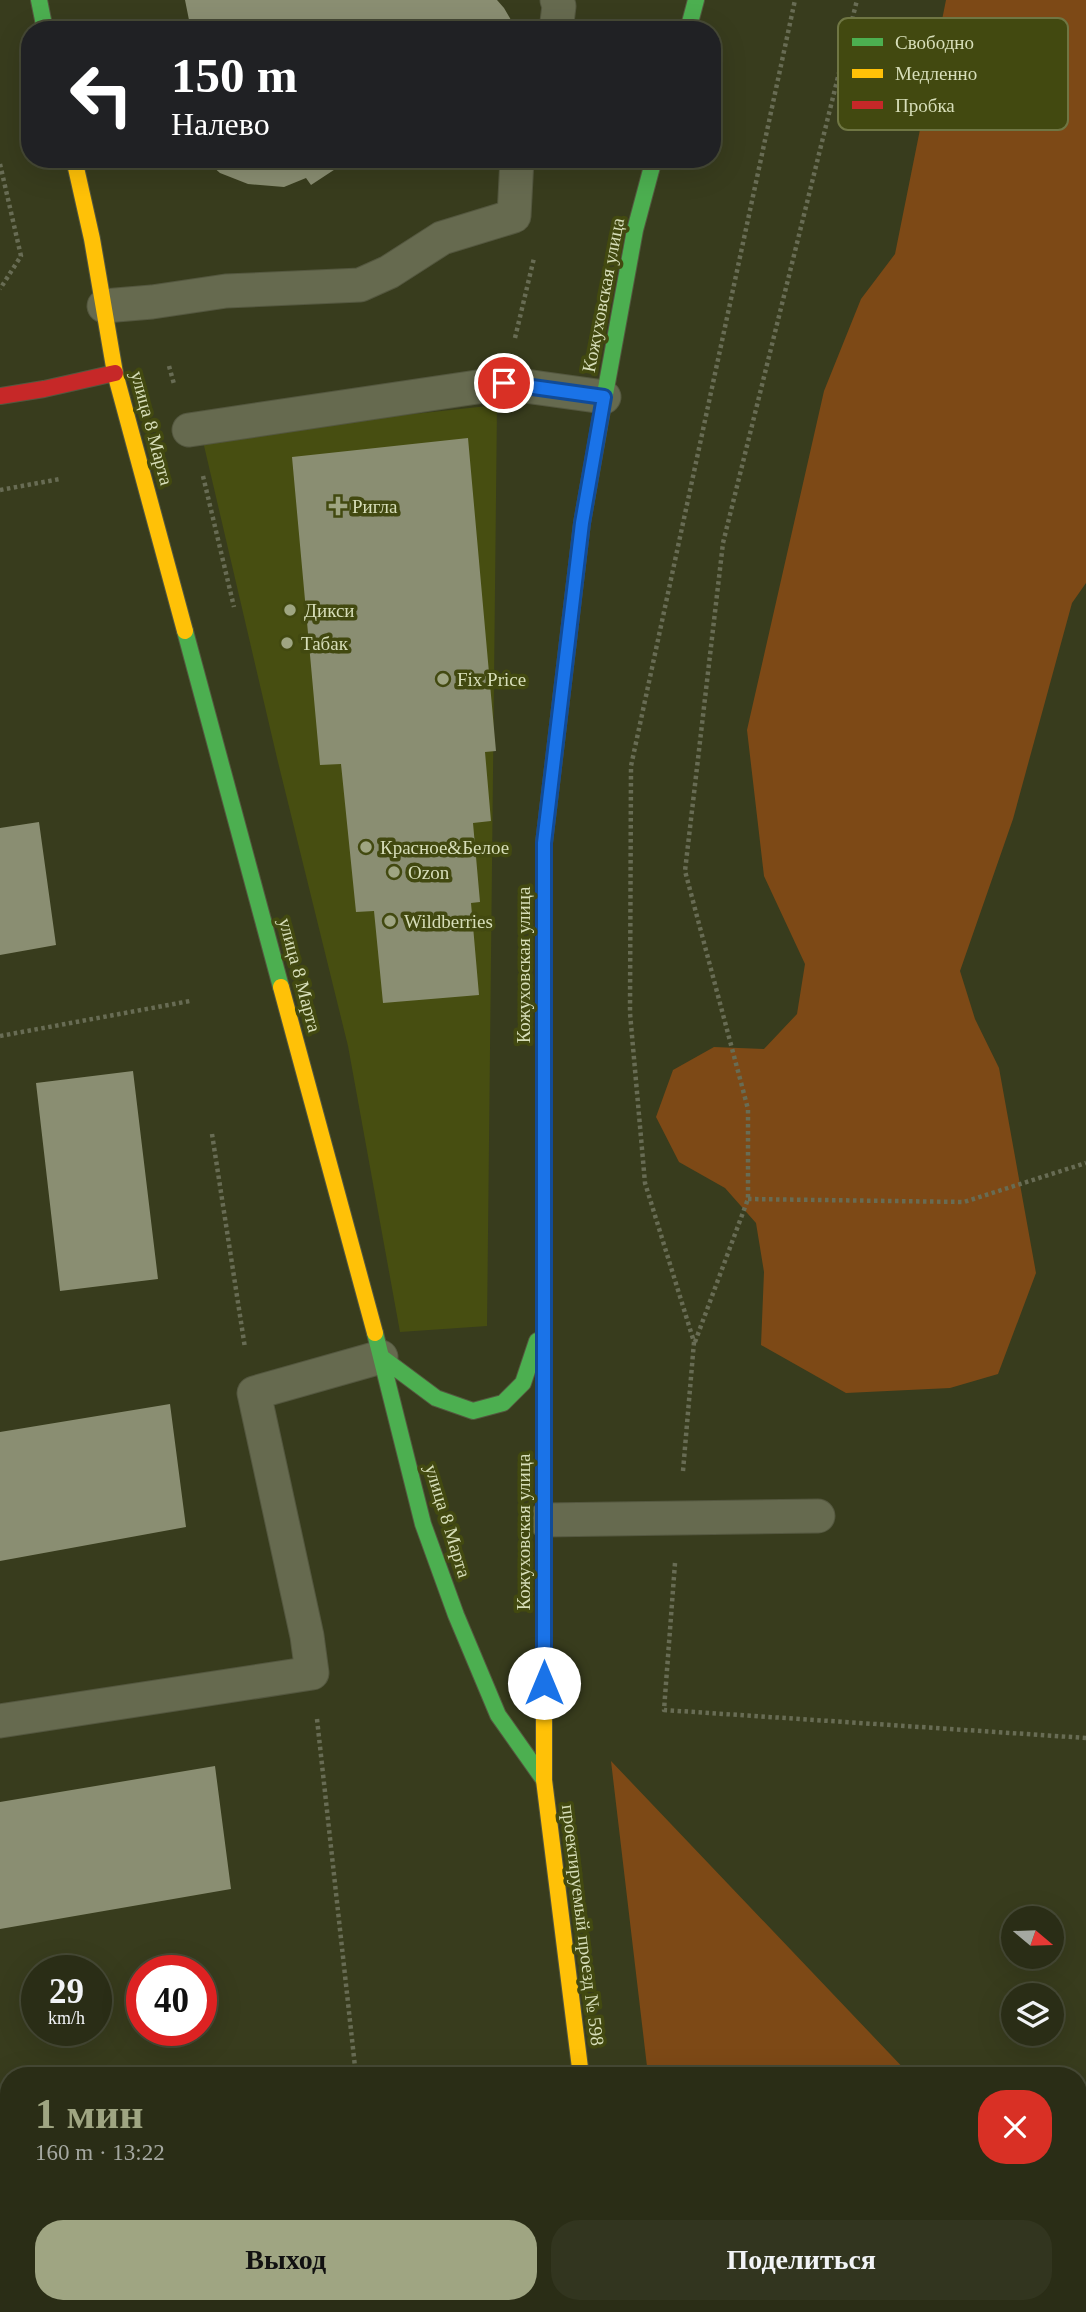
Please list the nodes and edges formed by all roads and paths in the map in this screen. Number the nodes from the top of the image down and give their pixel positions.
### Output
1 (39, 0) edge
2 (557, 0) edge
3 (696, 0) edge
4 (795, 0) edge
5 (857, 0) edge
6 (853, 18) edge
7 (44, 21) edge
8 (557, 21) edge
9 (690, 21) edge
10 (838, 77) edge
11 (0, 164) edge
12 (76, 168) edge
13 (517, 168) edge
14 (652, 168) edge
15 (535, 252) dead end
16 (0, 289) edge
17 (104, 306) junction
18 (115, 373) junction
19 (504, 383) junction
20 (0, 396) edge
21 (604, 397) junction
22 (189, 430) dead end
23 (60, 480) dead end
24 (0, 490) edge
25 (190, 1002) dead end
26 (0, 1036) edge
27 (212, 1134) dead end
28 (1086, 1163) edge
29 (748, 1199) junction
30 (544, 1323) junction
31 (695, 1342) junction
32 (382, 1357) junction
33 (254, 1393) junction
34 (818, 1516) dead end
35 (679, 1518) junction
36 (544, 1520) junction
37 (312, 1673) junction
38 (0, 1720) edge
39 (1086, 1738) edge
40 (544, 1780) junction
41 (355, 2067) edge
42 (580, 2067) edge

1 - 7 street
2 - 8 lane
3 - 9 street
4 - 31 path
5 - 6 path
10 - 29 path
11 - 16 path
12 - 17 street, улица 8 Марта
13 - 17 lane
14 - 21 street, Кожуховская улица
15 - 19 path
17 - 18 street, улица 8 Марта
18 - 20 street
18 - 32 street, улица 8 Марта
19 - 21 lane
19 - 22 lane
21 - 30 street, Кожуховская улица
23 - 24 path
25 - 26 path
27 - 33 path
28 - 29 path
29 - 31 path
30 - 32 street
30 - 36 street, Кожуховская улица
31 - 35 path
32 - 33 lane
32 - 40 street, улица 8 Марта
33 - 37 lane
34 - 35 lane
35 - 36 lane
35 - 39 path
36 - 40 street, Кожуховская улица
37 - 38 lane
37 - 41 path
40 - 42 street, проектируемый проезд № 598

